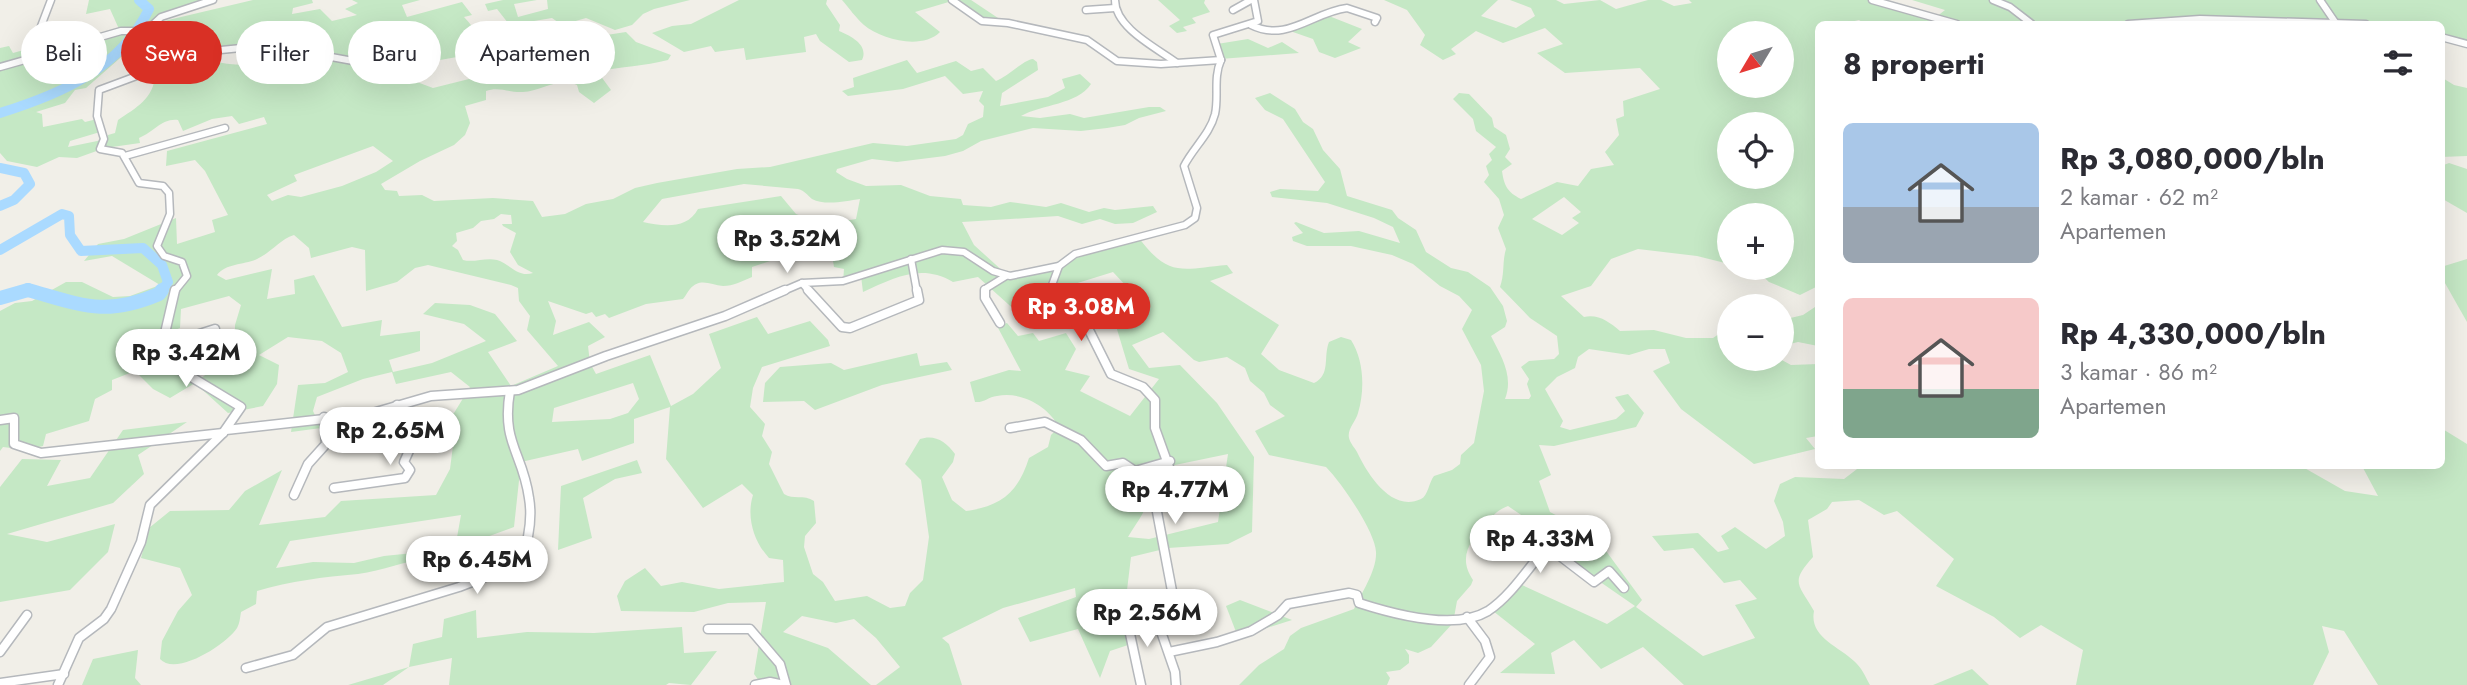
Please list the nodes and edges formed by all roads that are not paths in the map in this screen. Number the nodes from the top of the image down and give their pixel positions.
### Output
1 (51, 0) edge
2 (214, 0) edge
3 (952, 0) edge
4 (1115, 0) edge
5 (1252, 0) edge
6 (1872, 0) edge
7 (1993, 0) edge
8 (2320, 0) edge
9 (1115, 8) junction
10 (1086, 10) dead end
11 (1233, 10) dead end
12 (43, 21) edge
13 (157, 21) edge
14 (1946, 21) edge
15 (2028, 21) edge
16 (2171, 21) edge
17 (2290, 21) edge
18 (2334, 21) edge
19 (1375, 22) dead end
20 (1251, 25) junction
21 (2445, 38) edge
22 (2467, 44) edge
23 (222, 50) edge
24 (348, 60) edge
25 (1221, 60) junction
26 (21, 61) edge
27 (1177, 64) junction
28 (0, 67) edge
29 (121, 81) edge
30 (225, 128) dead end
31 (125, 156) junction
32 (911, 259) junction
33 (1059, 266) junction
34 (1006, 276) junction
35 (803, 283) junction
36 (700, 315) dead end
37 (1000, 323) dead end
38 (702, 324) junction
39 (215, 329) dead end
40 (162, 346) junction
41 (510, 391) junction
42 (397, 405) junction
43 (324, 417) junction
44 (0, 420) edge
45 (1010, 428) dead end
46 (225, 432) junction
47 (1170, 461) junction
48 (334, 488) dead end
49 (294, 495) dead end
50 (1624, 588) dead end
51 (27, 615) dead end
52 (1467, 617) junction
53 (1127, 620) dead end
54 (708, 629) dead end
55 (0, 652) edge
56 (1169, 652) junction
57 (246, 668) dead end
58 (64, 674) junction
59 (0, 683) edge
60 (58, 685) edge
61 (755, 685) edge
62 (785, 685) edge
63 (1141, 685) edge
64 (1176, 685) edge
65 (1469, 685) edge

1 - 12 street
2 - 13 street
3 - 27 street
4 - 9 street
5 - 11 street
5 - 20 street
6 - 14 street
7 - 15 street
8 - 18 street
9 - 10 street
9 - 27 street
16 - 17 street
19 - 20 street
20 - 25 street
21 - 22 street
23 - 24 street
25 - 27 street
25 - 33 street
26 - 28 street
29 - 31 street
30 - 31 street
31 - 40 street
32 - 34 street
32 - 35 street
32 - 35 street
33 - 34 street
33 - 47 street
34 - 37 street
35 - 38 street
36 - 38 street
38 - 41 street
39 - 40 street
40 - 46 street
41 - 42 street
41 - 57 street
42 - 43 street
42 - 48 street
43 - 46 street
43 - 49 street
44 - 46 street
45 - 47 street
46 - 58 street
47 - 56 street
50 - 52 street
51 - 55 street
52 - 56 street
52 - 65 street
53 - 63 street
54 - 62 street
56 - 64 street
58 - 59 street
58 - 60 street
61 - 62 street

